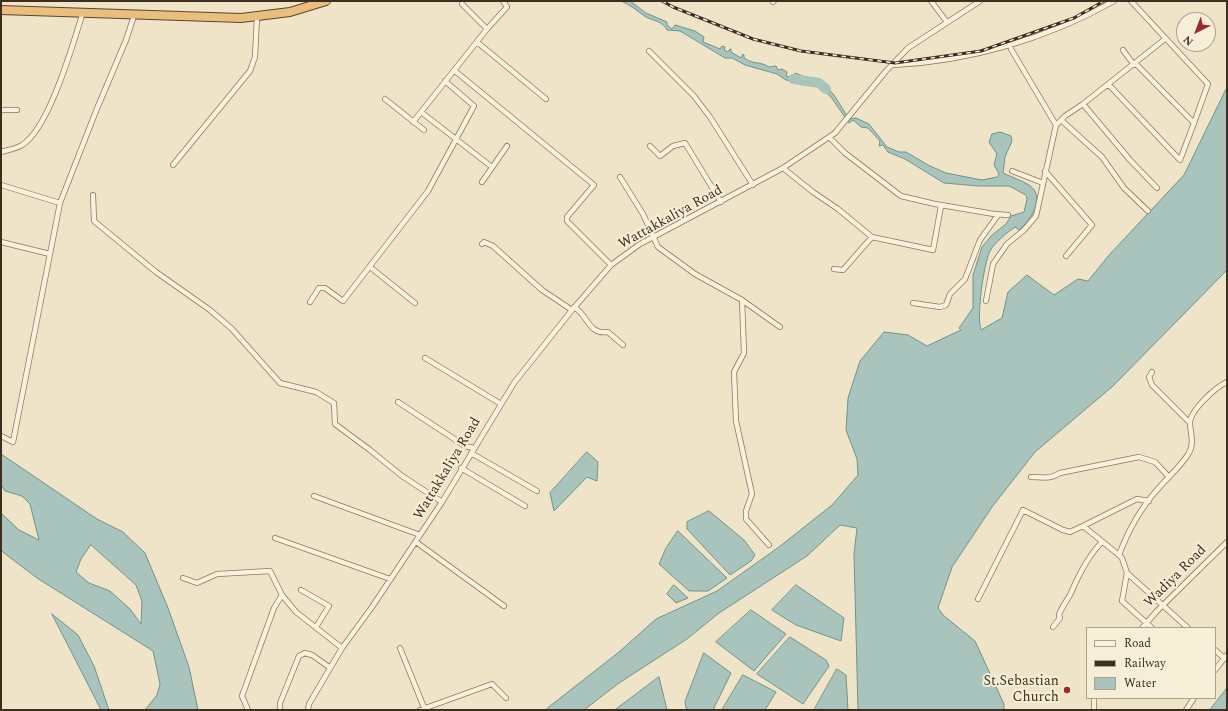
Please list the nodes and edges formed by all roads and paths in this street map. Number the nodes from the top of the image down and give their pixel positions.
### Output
1 (326, 1) edge
2 (503, 1) edge
3 (931, 1) edge
4 (980, 1) edge
5 (1114, 1) edge
6 (1131, 1) edge
7 (462, 4) dead end
8 (1, 10) edge
9 (83, 12) junction
10 (133, 14) junction
11 (257, 17) junction
12 (946, 22) junction
13 (487, 29) junction
14 (1165, 39) junction
15 (477, 42) junction
16 (1011, 49) dead end
17 (1123, 50) dead end
18 (649, 51) dead end
19 (1135, 64) junction
20 (893, 65) junction
21 (455, 70) junction
22 (445, 81) junction
23 (1109, 85) junction
24 (385, 99) dead end
25 (546, 99) dead end
26 (1083, 104) junction
27 (1, 110) edge
28 (17, 110) dead end
29 (421, 112) junction
30 (1061, 120) junction
31 (414, 122) junction
32 (1194, 123) junction
33 (1056, 126) junction
34 (424, 130) dead end
35 (829, 137) junction
36 (457, 139) junction
37 (506, 146) dead end
38 (650, 146) dead end
39 (1, 152) edge
40 (173, 165) dead end
41 (492, 167) junction
42 (782, 168) junction
43 (1012, 171) dead end
44 (1045, 171) junction
45 (620, 177) dead end
46 (482, 182) dead end
47 (1043, 183) junction
48 (1, 185) edge
49 (753, 185) junction
50 (1157, 188) dead end
51 (93, 195) dead end
52 (721, 202) junction
53 (60, 203) junction
54 (941, 206) junction
55 (1148, 211) dead end
56 (996, 214) junction
57 (1008, 215) dead end
58 (872, 237) junction
59 (654, 238) junction
60 (1, 242) edge
61 (482, 244) dead end
62 (50, 254) junction
63 (1066, 256) dead end
64 (611, 265) junction
65 (370, 267) junction
66 (834, 269) dead end
67 (742, 300) junction
68 (310, 302) dead end
69 (986, 302) dead end
70 (415, 303) dead end
71 (913, 303) dead end
72 (573, 308) junction
73 (780, 327) dead end
74 (623, 345) dead end
75 (425, 358) dead end
76 (1152, 372) dead end
77 (1227, 382) edge
78 (398, 402) dead end
79 (501, 404) junction
80 (1190, 423) junction
81 (1, 436) edge
82 (472, 450) junction
83 (462, 468) junction
84 (1031, 476) dead end
85 (1168, 477) junction
86 (537, 490) dead end
87 (314, 496) dead end
88 (1149, 501) junction
89 (442, 502) junction
90 (525, 506) dead end
91 (1083, 526) junction
92 (420, 535) junction
93 (275, 538) dead end
94 (416, 542) junction
95 (1102, 542) junction
96 (1227, 542) edge
97 (769, 545) dead end
98 (1119, 555) junction
99 (1127, 573) junction
100 (183, 578) dead end
101 (390, 579) junction
102 (301, 590) dead end
103 (282, 596) junction
104 (978, 599) dead end
105 (504, 606) dead end
106 (1162, 606) junction
107 (1146, 624) junction
108 (316, 627) junction
109 (1143, 627) edge
110 (1150, 627) edge
111 (1187, 627) edge
112 (1053, 628) dead end
113 (342, 648) junction
114 (400, 648) dead end
115 (1216, 651) edge
116 (1226, 656) edge
117 (329, 667) junction
118 (1216, 669) edge
119 (506, 698) dead end
120 (1094, 699) edge
121 (1193, 699) edge
122 (248, 710) edge
123 (280, 710) edge
124 (308, 710) edge
125 (423, 710) edge
126 (1094, 710) edge
127 (1186, 710) edge

1 - 11 highway
2 - 13 street
3 - 12 street
4 - 12 street, Wattakkaliya Road
5 - 20 street
6 - 14 street
7 - 13 street
8 - 9 highway
9 - 10 highway
9 - 39 street
10 - 11 highway
10 - 53 street
11 - 40 street
12 - 20 street, Wattakkaliya Road
13 - 15 street
14 - 19 street
14 - 32 street
15 - 21 street
15 - 25 street
16 - 33 street
17 - 19 street
18 - 49 street
19 - 23 street
19 - 32 street
20 - 35 street, Wattakkaliya Road
21 - 22 street
21 - 64 street
22 - 29 street
22 - 36 street
23 - 26 street
23 - 32 street
24 - 31 street
26 - 30 street
26 - 50 street
27 - 28 street
29 - 31 street
29 - 36 street
30 - 33 street
30 - 55 street
31 - 34 street
33 - 44 street
35 - 42 street, Wattakkaliya Road
35 - 54 street
36 - 41 street
36 - 65 street
37 - 41 street
38 - 52 street
41 - 46 street
42 - 49 street, Wattakkaliya Road
42 - 58 street
43 - 47 street
44 - 47 street
44 - 63 street
45 - 59 street
47 - 69 street
48 - 53 street
49 - 52 street, Wattakkaliya Road
51 - 89 street
52 - 59 street, Wattakkaliya Road
53 - 62 street
54 - 56 street
54 - 58 street
56 - 57 street
56 - 71 street
58 - 66 street
59 - 64 street, Wattakkaliya Road
59 - 67 street
60 - 62 street
61 - 72 street
62 - 81 street
64 - 72 street, Wattakkaliya Road
65 - 68 street
65 - 70 street
67 - 73 street
67 - 97 street
72 - 74 street
72 - 79 street, Wattakkaliya Road
75 - 79 street
76 - 80 street
77 - 80 street
78 - 82 street
79 - 82 street, Wattakkaliya Road
80 - 85 street
82 - 83 street, Wattakkaliya Road
82 - 86 street
83 - 89 street, Wattakkaliya Road
83 - 90 street
84 - 85 street
85 - 88 street
87 - 92 street
88 - 91 street
88 - 98 street
89 - 92 street, Wattakkaliya Road
91 - 95 street
91 - 104 street
92 - 94 street, Wattakkaliya Road
93 - 101 street
94 - 101 street, Wattakkaliya Road
94 - 105 street
95 - 98 street
95 - 112 street
96 - 106 street, Wadiya Road
98 - 99 street
99 - 106 street
99 - 107 street
100 - 103 street
101 - 113 street, Wattakkaliya Road
102 - 108 street
103 - 108 street
103 - 122 street
106 - 107 street, Wadiya Road
106 - 111 street
107 - 109 street, Wadiya Road
107 - 110 street
108 - 113 street
113 - 117 street, Wattakkaliya Road
114 - 125 street
115 - 116 street
116 - 118 street
117 - 123 street
117 - 124 street, Wattakkaliya Road
119 - 125 street
120 - 126 street
121 - 127 street

